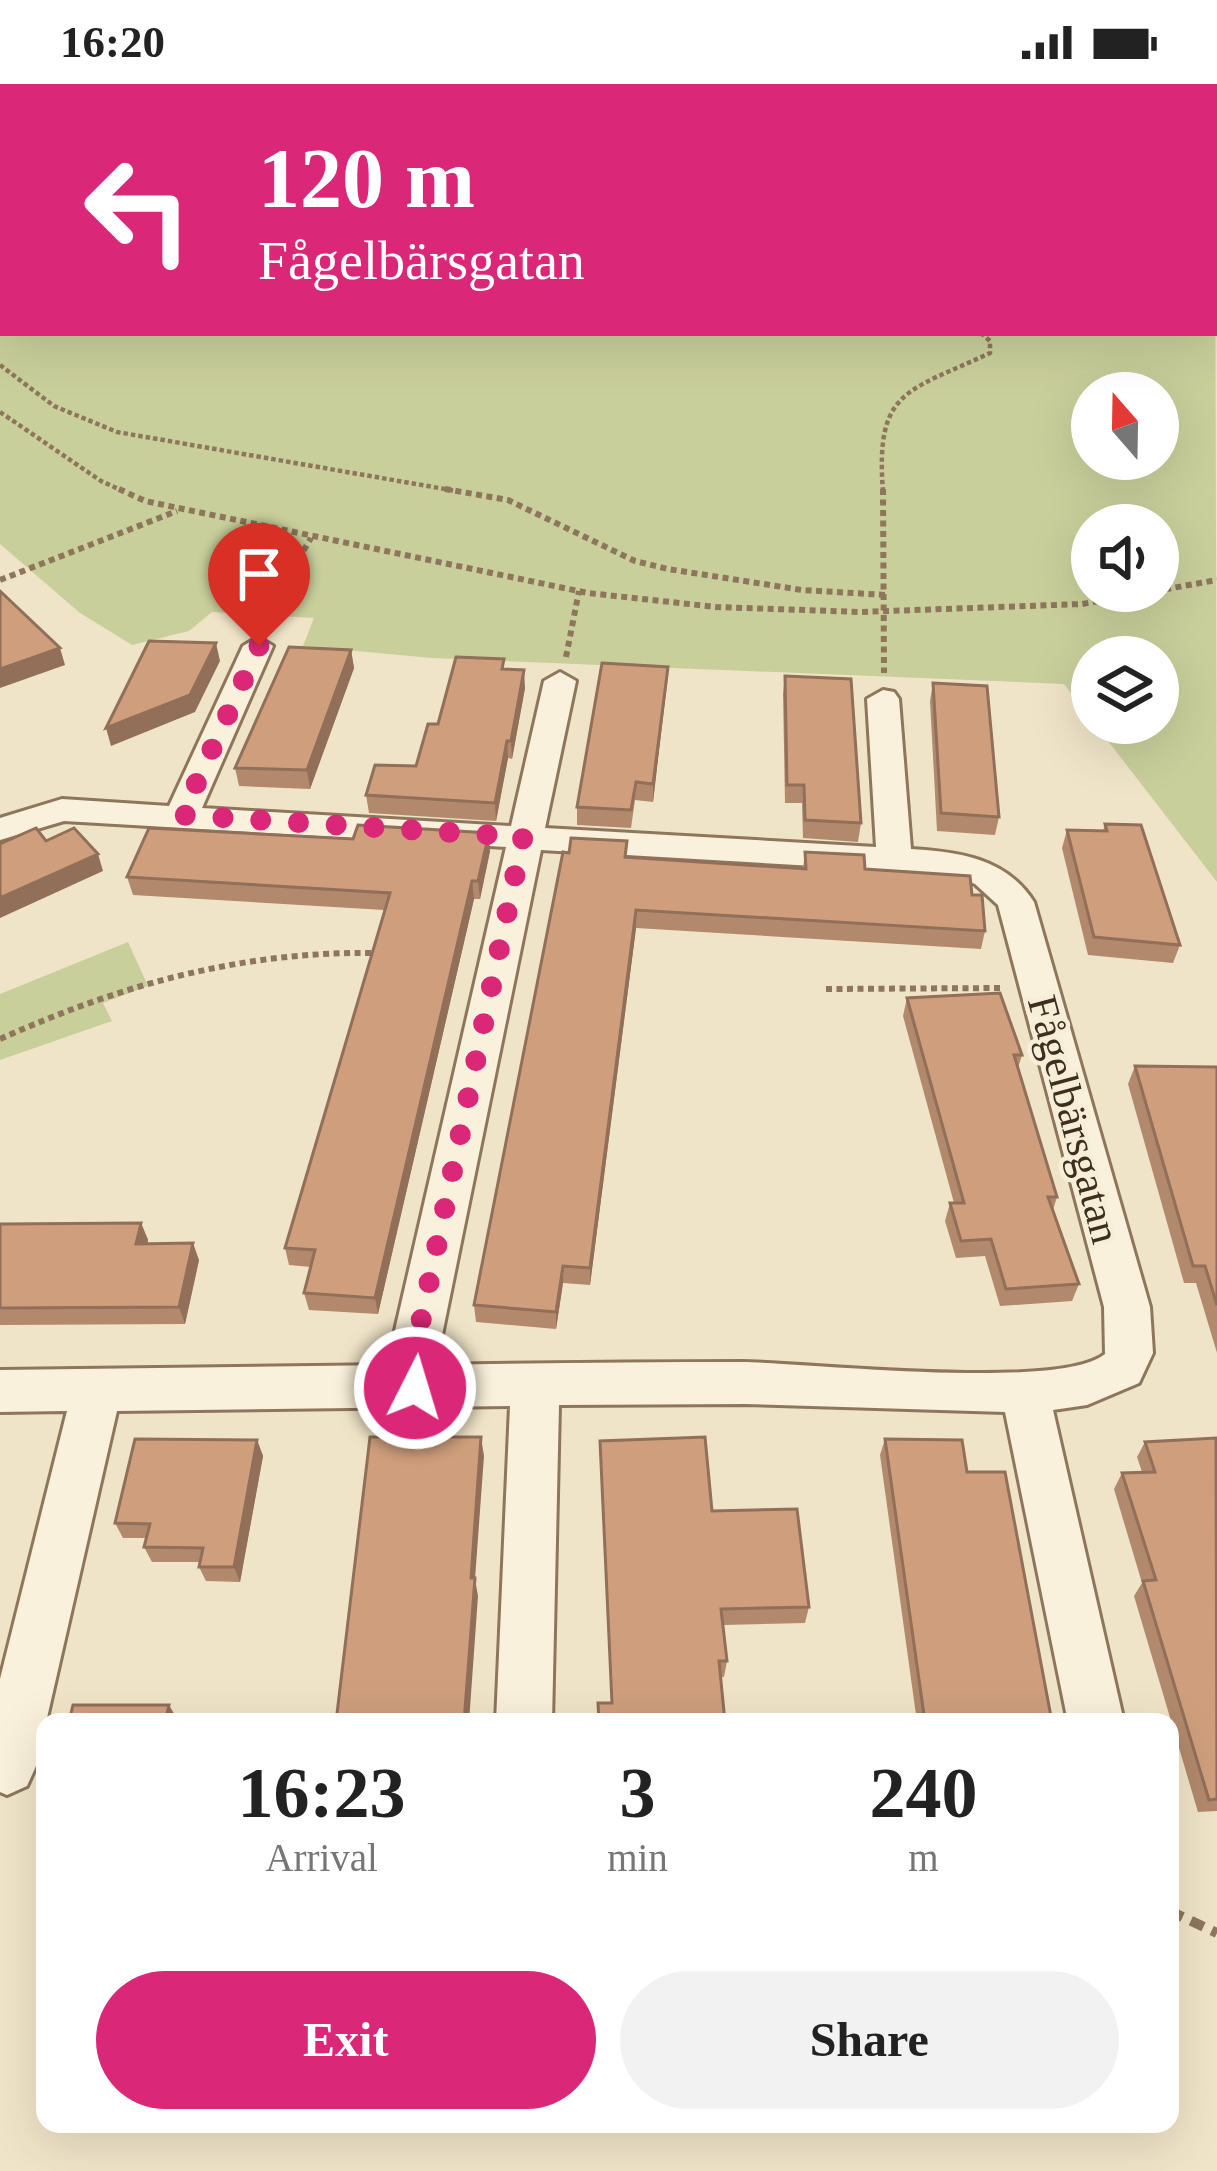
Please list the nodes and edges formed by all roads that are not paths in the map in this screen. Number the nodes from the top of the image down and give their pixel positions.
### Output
1 (259, 646) road end
2 (560, 681) road end
3 (883, 699) road end
4 (182, 815) junction
5 (0, 829) edge
6 (523, 837) junction
7 (893, 860) junction
8 (415, 1388) junction
9 (535, 1388) junction
10 (97, 1390) junction
11 (0, 1391) edge
12 (1025, 1391) junction
13 (524, 1713) edge
14 (1094, 1713) edge
15 (7, 1766) dead end

1 - 4 street
2 - 6 street
3 - 7 street
4 - 5 street, Fågelbärsgatan
4 - 6 street, Fågelbärsgatan
6 - 7 street, Fågelbärsgatan
6 - 8 street
7 - 12 street, Fågelbärsgatan
8 - 9 street, Fågelbärsgatan
8 - 10 street, Fågelbärsgatan
9 - 12 street, Fågelbärsgatan
9 - 13 street
10 - 11 street, Fågelbärsgatan
10 - 15 street
12 - 14 street

